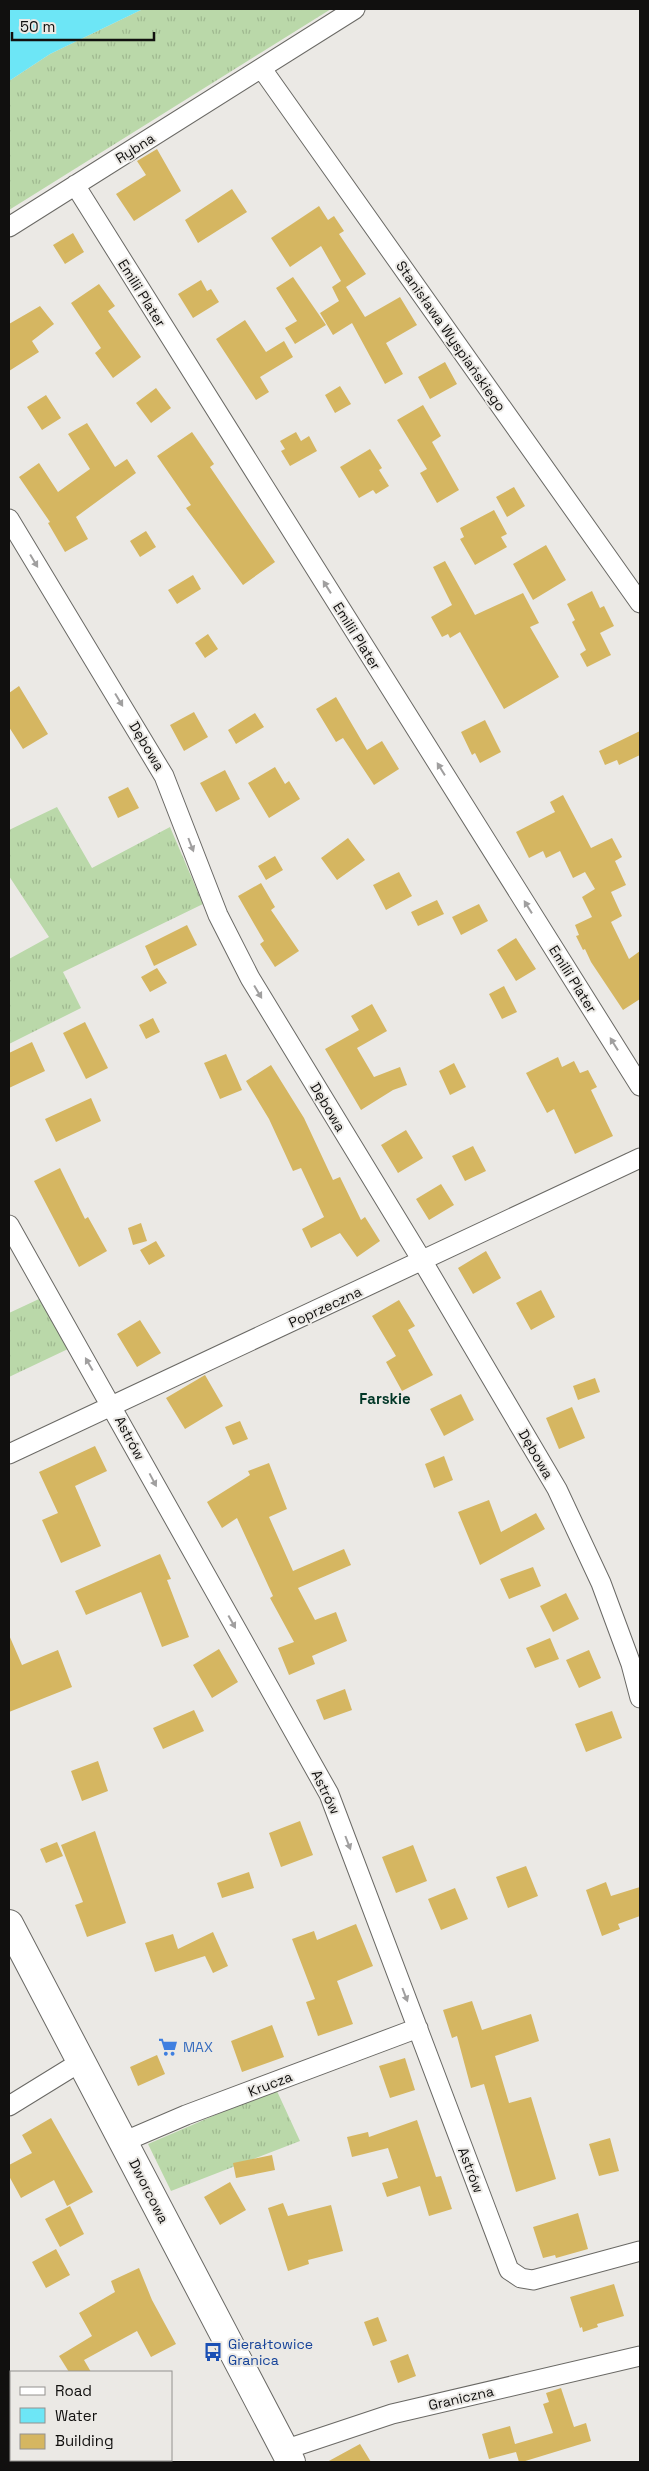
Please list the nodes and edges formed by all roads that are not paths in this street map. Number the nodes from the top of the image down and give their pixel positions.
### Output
1 (356, 9) edge
2 (262, 69) junction
3 (75, 185) junction
4 (9, 227) edge
5 (9, 519) edge
6 (640, 604) edge
7 (640, 1086) edge
8 (640, 1158) edge
9 (9, 1225) edge
10 (423, 1262) junction
11 (113, 1406) junction
12 (9, 1454) edge
13 (640, 1698) edge
14 (9, 1924) edge
15 (418, 2028) junction
16 (82, 2061) junction
17 (9, 2106) edge
18 (124, 2142) junction
19 (640, 2251) edge
20 (640, 2356) edge
21 (288, 2456) edge

1 - 2 street, Rybna
2 - 3 street, Rybna
2 - 6 street, Stanisława Wyspiańskiego
3 - 4 street, Rybna
7 -> 3 street, Emilii Plater
5 -> 10 street, Dębowa
8 - 10 street, Poprzeczna
11 -> 9 street, Astrów
10 - 11 street, Poprzeczna
10 - 13 street, Dębowa
11 - 12 street, Poprzeczna
11 -> 15 street, Astrów
14 - 16 main road, Dworcowa
15 - 18 street, Krucza
15 - 19 street, Astrów
16 - 17 street
16 - 18 main road, Dworcowa
18 - 21 main road, Dworcowa
20 - 21 street, Graniczna

